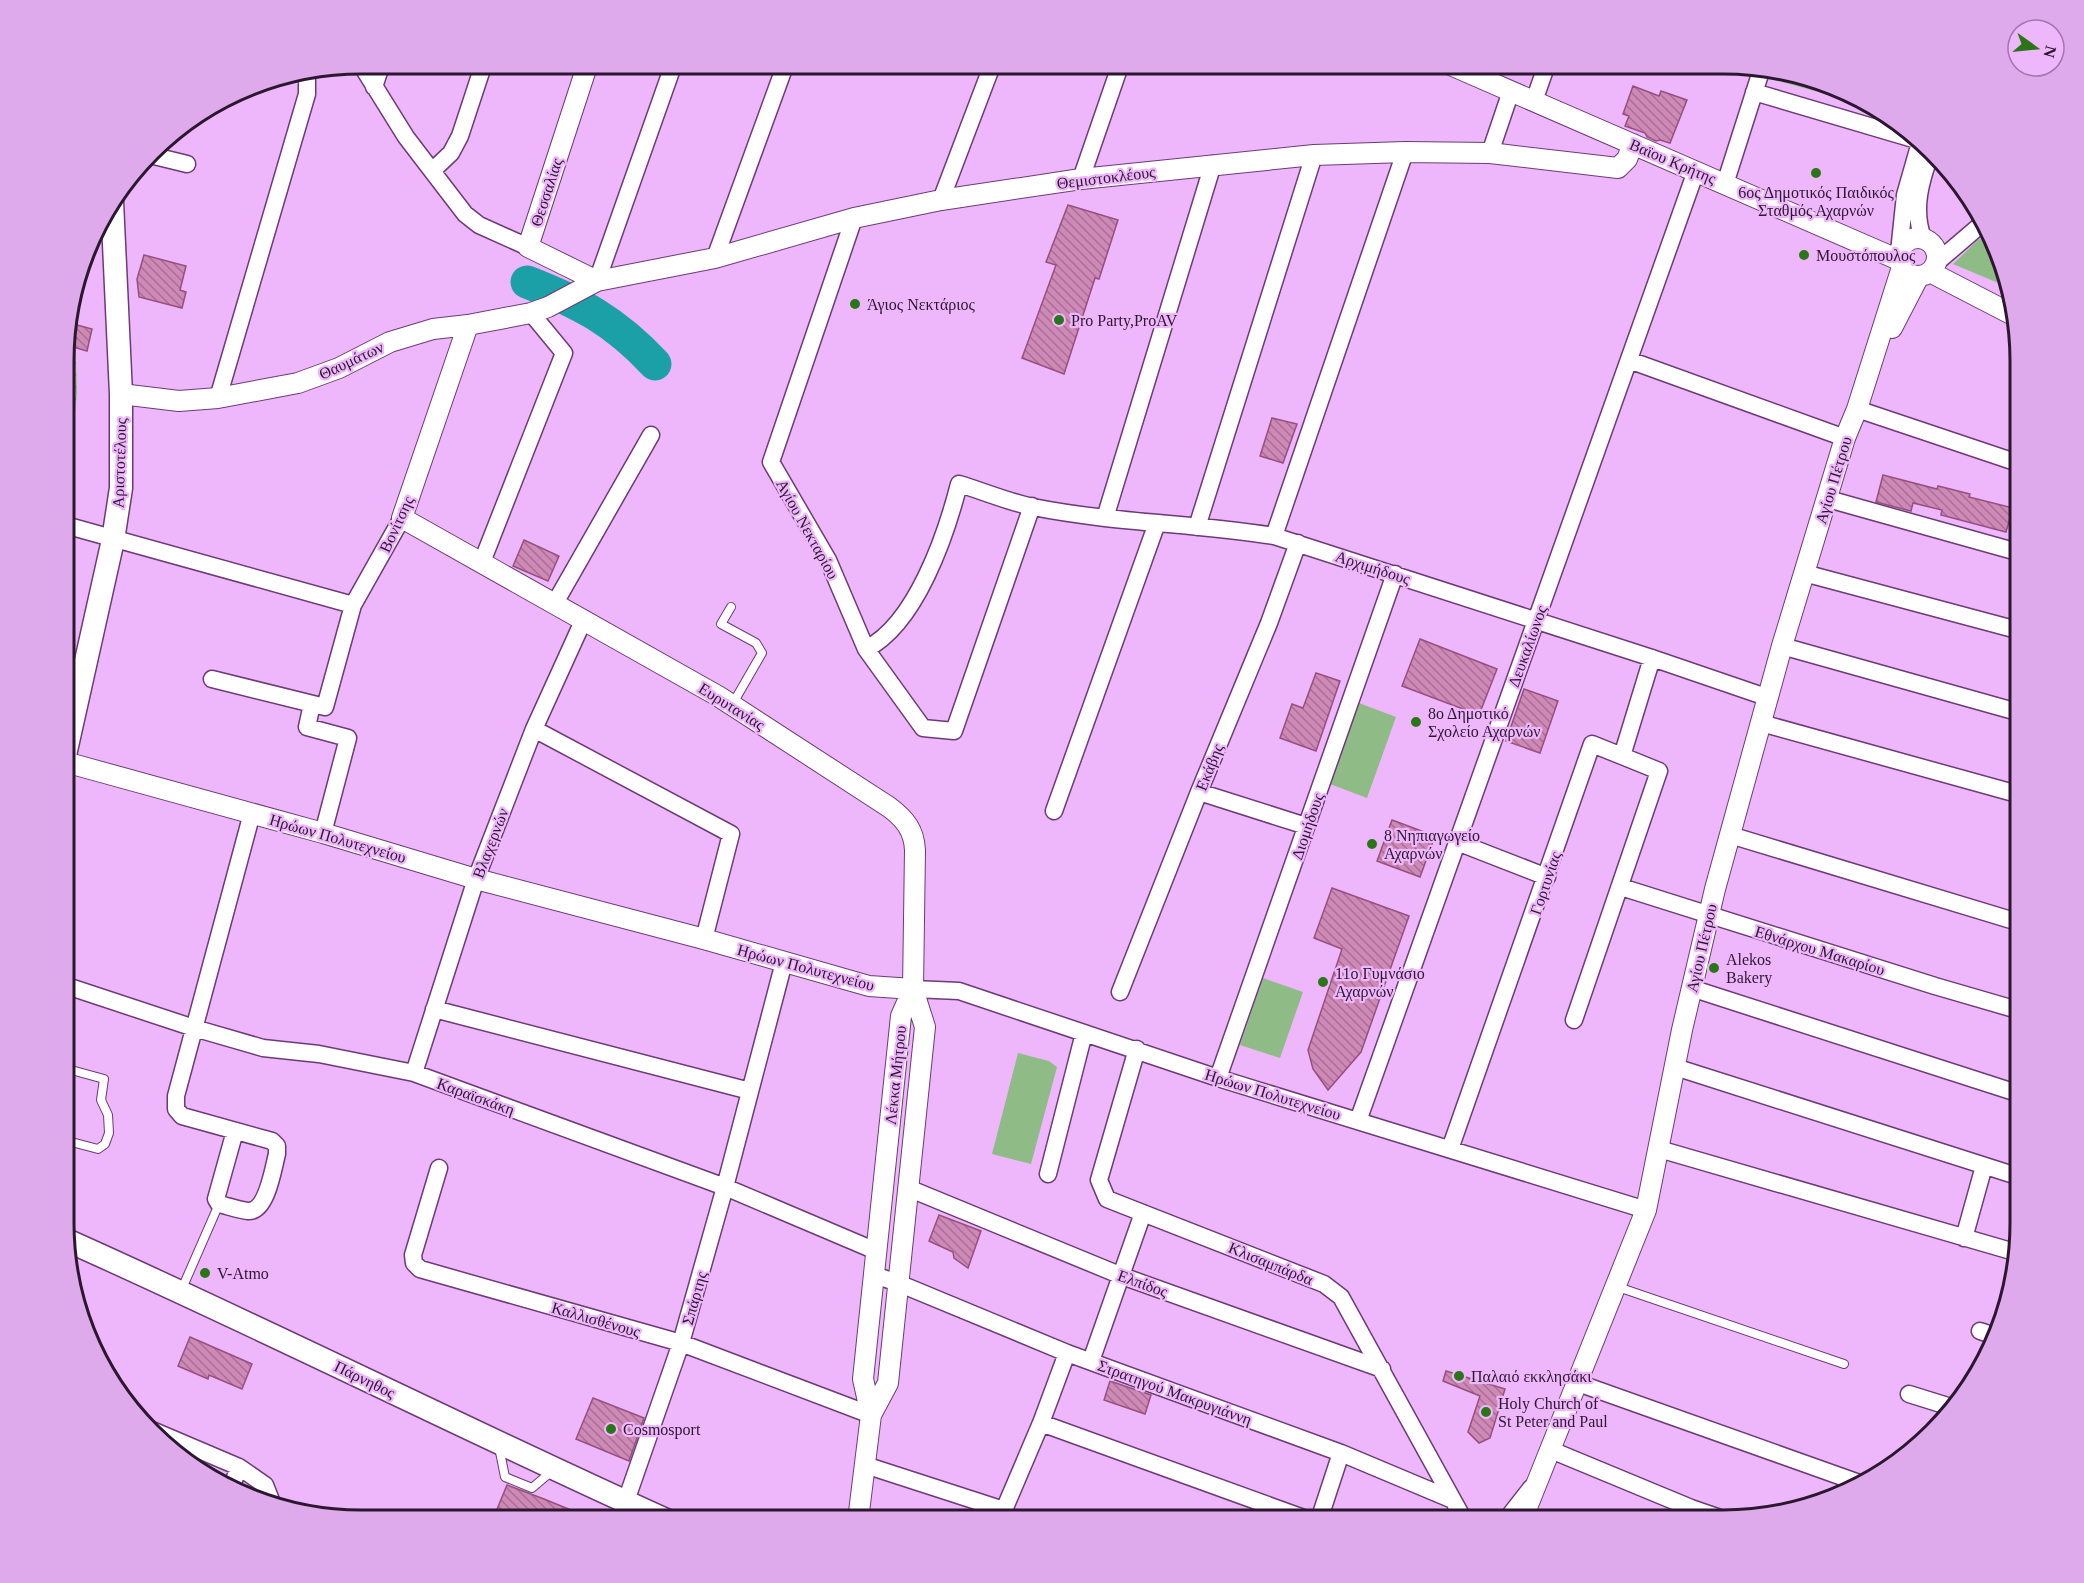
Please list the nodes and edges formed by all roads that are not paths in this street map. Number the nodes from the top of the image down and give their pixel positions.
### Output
1 (366, 74) edge
2 (378, 74) edge
3 (480, 74) edge
4 (584, 74) edge
5 (670, 74) edge
6 (782, 74) edge
7 (989, 74) edge
8 (1117, 74) edge
9 (1472, 74) edge
10 (1543, 74) edge
11 (1760, 76) edge
12 (305, 79) edge
13 (374, 87) junction
14 (1511, 91) junction
15 (1755, 92) junction
16 (1534, 101) junction
17 (1904, 138) edge
18 (1633, 144) junction
19 (1406, 152) junction
20 (1490, 153) junction
21 (1921, 153) edge
22 (1314, 155) junction
23 (1924, 156) edge
24 (159, 157) edge
25 (187, 164) dead end
26 (1213, 164) junction
27 (432, 171) junction
28 (1696, 171) junction
29 (1081, 179) junction
30 (1725, 184) junction
31 (941, 200) junction
32 (113, 216) edge
33 (854, 218) junction
34 (1978, 228) edge
35 (1923, 238) junction
36 (528, 247) junction
37 (715, 258) junction
38 (1900, 260) junction
39 (1929, 270) junction
40 (597, 281) junction
41 (576, 292) joint
42 (2005, 307) edge
43 (539, 310) junction
44 (468, 325) junction
45 (1629, 360) junction
46 (1869, 370) junction
47 (121, 394) junction
48 (218, 398) junction
49 (1857, 409) junction
50 (651, 435) dead end
51 (1845, 438) junction
52 (2010, 460) edge
53 (1828, 499) junction
54 (1032, 506) junction
55 (402, 518) junction
56 (1105, 518) junction
57 (1157, 523) junction
58 (1197, 527) junction
59 (74, 528) edge
60 (1274, 536) junction
61 (114, 540) junction
62 (1298, 543) junction
63 (2010, 550) edge
64 (482, 562) junction
65 (1804, 573) junction
66 (1395, 574) junction
67 (555, 603) junction
68 (353, 605) junction
69 (731, 607) dead end
70 (585, 619) junction
71 (1536, 620) junction
72 (2010, 628) edge
73 (1782, 646) junction
74 (866, 649) junction
75 (1652, 658) junction
76 (212, 679) dead end
77 (1769, 698) junction
78 (312, 704) junction
79 (732, 706) junction
80 (2010, 710) edge
81 (74, 716) edge
82 (1761, 723) junction
83 (534, 729) junction
84 (1622, 756) junction
85 (74, 764) edge
86 (1199, 792) junction
87 (2010, 792) edge
88 (1054, 811) dead end
89 (252, 813) junction
90 (1306, 826) junction
91 (323, 833) junction
92 (1730, 835) junction
93 (1457, 842) junction
94 (1547, 877) junction
95 (476, 879) junction
96 (1621, 887) junction
97 (1708, 915) junction
98 (2010, 920) edge
99 (704, 939) junction
100 (784, 962) junction
101 (74, 988) edge
102 (1691, 988) junction
103 (913, 989) junction
104 (1120, 992) dead end
105 (2010, 1008) edge
106 (434, 1009) junction
107 (1574, 1020) dead end
108 (194, 1028) junction
109 (1084, 1033) junction
110 (1137, 1049) junction
111 (1675, 1067) junction
112 (74, 1070) edge
113 (414, 1073) junction
114 (1218, 1078) junction
115 (750, 1091) junction
116 (2010, 1091) edge
117 (1358, 1121) junction
118 (235, 1131) junction
119 (74, 1143) edge
120 (1450, 1149) junction
121 (1659, 1149) junction
122 (1984, 1166) junction
123 (439, 1168) dead end
124 (1048, 1174) dead end
125 (2010, 1174) edge
126 (725, 1187) junction
127 (908, 1188) junction
128 (219, 1204) junction
129 (1646, 1210) junction
130 (1143, 1213) junction
131 (1964, 1238) junction
132 (74, 1244) edge
133 (2009, 1250) edge
134 (876, 1251) junction
135 (874, 1275) junction
136 (1122, 1276) junction
137 (898, 1283) junction
138 (1614, 1286) junction
139 (181, 1291) junction
140 (1980, 1331) dead end
141 (1988, 1334) edge
142 (681, 1343) junction
143 (1067, 1353) junction
144 (1090, 1361) junction
145 (1844, 1364) dead end
146 (1382, 1369) junction
147 (1578, 1383) junction
148 (1909, 1394) dead end
149 (1945, 1404) edge
150 (871, 1415) junction
151 (1041, 1423) junction
152 (171, 1438) edge
153 (1551, 1450) junction
154 (1341, 1453) junction
155 (865, 1465) junction
156 (239, 1467) junction
157 (234, 1480) edge
158 (1850, 1480) edge
159 (269, 1494) edge
160 (1453, 1500) junction
161 (638, 1510) edge
162 (859, 1510) edge
163 (992, 1510) edge
164 (1008, 1510) edge
165 (1281, 1510) edge
166 (1322, 1510) edge
167 (1458, 1510) edge
168 (1514, 1510) edge
169 (1526, 1510) edge
170 (1697, 1510) edge

1 - 13 street
2 - 13 street
3 - 27 street
4 - 36 street, Θεσσαλίας
5 - 40 street
6 - 37 street
7 - 31 street
8 - 29 street
9 - 14 street, Βαϊου Κρήτης
10 - 16 street
11 - 15 street
12 - 48 street
13 - 27 street
14 - 16 street, Βαϊου Κρήτης
14 - 20 street
15 - 17 street
15 - 30 street
16 - 18 street, Βαϊου Κρήτης
18 - 20 street, Θεμιστοκλέους
18 - 28 street, Βαϊου Κρήτης
19 - 20 street, Θεμιστοκλέους
19 - 22 street, Θεμιστοκλέους
19 - 60 street
21 - 38 street, Αγίου Πέτρου
22 - 26 street, Θεμιστοκλέους
22 - 58 street
23 - 35 street
24 - 25 street
26 - 29 street, Θεμιστοκλέους
26 - 56 street
27 - 36 street
28 - 30 street, Βαϊου Κρήτης
28 - 45 street, Δευκαλίωνος
29 - 31 street, Θεμιστοκλέους
30 - 38 street, Βαϊου Κρήτης
31 - 33 street, Θεμιστοκλέους
32 - 47 main road, Αριστοτέλους
33 - 37 street, Θεμιστοκλέους
33 - 74 street, Αγίου Νεκταρίου
34 - 39 street
35 - 38 street
35 - 39 street
36 - 40 street, Θεσσαλίας
37 - 40 street, Θεμιστοκλέους
38 - 39 street
38 - 46 street, Αγίου Πέτρου
39 - 42 street
39 - 46 street, Αγίου Πέτρου
40 - 41 street, Θεμιστοκλέους
41 - 43 street, Θαυμάτων
43 - 44 street, Θαυμάτων
43 - 64 street
44 - 48 street, Θαυμάτων
44 - 55 street, Βονίτσης
45 - 51 street
45 - 71 street, Δευκαλίωνος
46 - 49 street, Αγίου Πέτρου
47 - 48 street, Θαυμάτων
47 - 61 main road, Αριστοτέλους
49 - 51 street, Αγίου Πέτρου
49 - 52 street
50 - 67 street
51 - 53 street, Αγίου Πέτρου
53 - 63 street
53 - 65 street, Αγίου Πέτρου
54 - 56 street, Αρχιμήδους
54 - 74 street, Αρχιμήδους
54 - 74 street, Αγίου Νεκταρίου
55 - 64 street, Ευρυτανίας
55 - 68 street, Βονίτσης
56 - 57 street, Αρχιμήδους
57 - 58 street, Αρχιμήδους
57 - 88 street
58 - 60 street, Αρχιμήδους
59 - 61 street
60 - 62 street, Αρχιμήδους
61 - 68 street
61 - 81 main road, Αριστοτέλους
62 - 66 street, Αρχιμήδους
62 - 86 street, Εκάβης
64 - 67 street, Ευρυτανίας
65 - 72 street
65 - 73 street, Αγίου Πέτρου
66 - 71 street, Αρχιμήδους
66 - 90 street, Διομήδους
67 - 70 street, Ευρυτανίας
68 - 78 street, Βονίτσης
69 - 79 lane
70 - 79 street, Ευρυτανίας
70 - 83 street, Βλαχερνών
71 - 75 street, Αρχιμήδους
71 - 93 street, Δευκαλίωνος
73 - 77 street, Αγίου Πέτρου
73 - 80 street
75 - 77 street, Αρχιμήδους
75 - 84 street
76 - 78 street
77 - 82 street, Αγίου Πέτρου
78 - 91 street
79 - 103 street, Ευρυτανίας
82 - 87 street
82 - 92 street, Αγίου Πέτρου
83 - 95 street, Βλαχερνών
83 - 99 street
84 - 94 street, Γορτυνίας
84 - 96 street
85 - 89 street, Ηρώων Πολυτεχνείου
86 - 90 street
86 - 104 street, Εκάβης
89 - 91 street, Ηρώων Πολυτεχνείου
89 - 108 street
90 - 114 street, Διομήδους
91 - 95 street, Ηρώων Πολυτεχνείου
92 - 97 street, Αγίου Πέτρου
92 - 98 street
93 - 94 street
93 - 117 street, Δευκαλίωνος
94 - 120 street, Γορτυνίας
95 - 99 street, Ηρώων Πολυτεχνείου
95 - 106 street, Βλαχερνών
96 - 97 street, Εθνάρχου Μακαρίου
96 - 107 street
97 - 102 street, Αγίου Πέτρου
97 - 105 street, Εθνάρχου Μακαρίου
99 - 100 street, Ηρώων Πολυτεχνείου
100 - 103 street, Ηρώων Πολυτεχνείου
100 - 115 street, Σπάρτης
101 - 108 street, Καραϊσκάκη
102 - 111 street, Αγίου Πέτρου
102 - 116 street
103 - 109 street, Ηρώων Πολυτεχνείου
103 - 127 street, Λέκκα Μήτρου
103 - 134 street, Λέκκα Μήτρου
106 - 113 street, Βλαχερνών
106 - 115 street
108 - 113 street, Καραϊσκάκη
108 - 118 street
109 - 110 street, Ηρώων Πολυτεχνείου
109 - 124 street
110 - 114 street, Ηρώων Πολυτεχνείου
110 - 130 street, Κλισαμπάρδα
111 - 121 street, Αγίου Πέτρου
111 - 122 street
112 - 119 lane
113 - 126 street, Καραϊσκάκη
114 - 117 street, Ηρώων Πολυτεχνείου
115 - 126 street, Σπάρτης
117 - 120 street, Ηρώων Πολυτεχνείου
118 - 128 street
118 - 128 street
120 - 129 street, Ηρώων Πολυτεχνείου
121 - 129 street, Αγίου Πέτρου
121 - 131 street
122 - 125 street
122 - 131 street
123 - 142 street, Καλλισθένους
126 - 134 street, Καραϊσκάκη
126 - 142 street, Σπάρτης
127 - 136 street, Ελπίδος
127 - 137 street, Λέκκα Μήτρου
128 - 139 lane
129 - 138 street, Αγίου Πέτρου
130 - 136 street
130 - 146 street, Κλισαμπάρδα
131 - 133 street
132 - 139 main road, Πάρνηθος
134 - 135 street, Λέκκα Μήτρου
135 - 137 street, Στρατηγού Μακρυγιάννη
135 - 150 street, Λέκκα Μήτρου
136 - 144 street
136 - 146 street, Ελπίδος
137 - 143 street, Στρατηγού Μακρυγιάννη
137 - 150 street, Λέκκα Μήτρου
138 - 145 lane
138 - 147 street, Αγίου Πέτρου
139 - 161 main road, Πάρνηθος
140 - 141 street
142 - 150 street, Καλλισθένους
142 - 161 street, Σπάρτης
143 - 144 street, Στρατηγού Μακρυγιάννη
143 - 151 street
144 - 154 street, Στρατηγού Μακρυγιάννη
146 - 160 street, Κλισαμπάρδα
147 - 153 street, Αγίου Πέτρου
147 - 158 street
148 - 149 street
150 - 155 street, Λέκκα Μήτρου
151 - 164 street
151 - 165 street
152 - 156 street
153 - 168 street
153 - 169 street, Αγίου Πέτρου
153 - 170 street
154 - 160 street, Στρατηγού Μακρυγιάννη
154 - 166 street
155 - 162 street, Λέκκα Μήτρου
155 - 163 street
156 - 157 street
156 - 159 street
160 - 167 street, Κλισαμπάρδα

